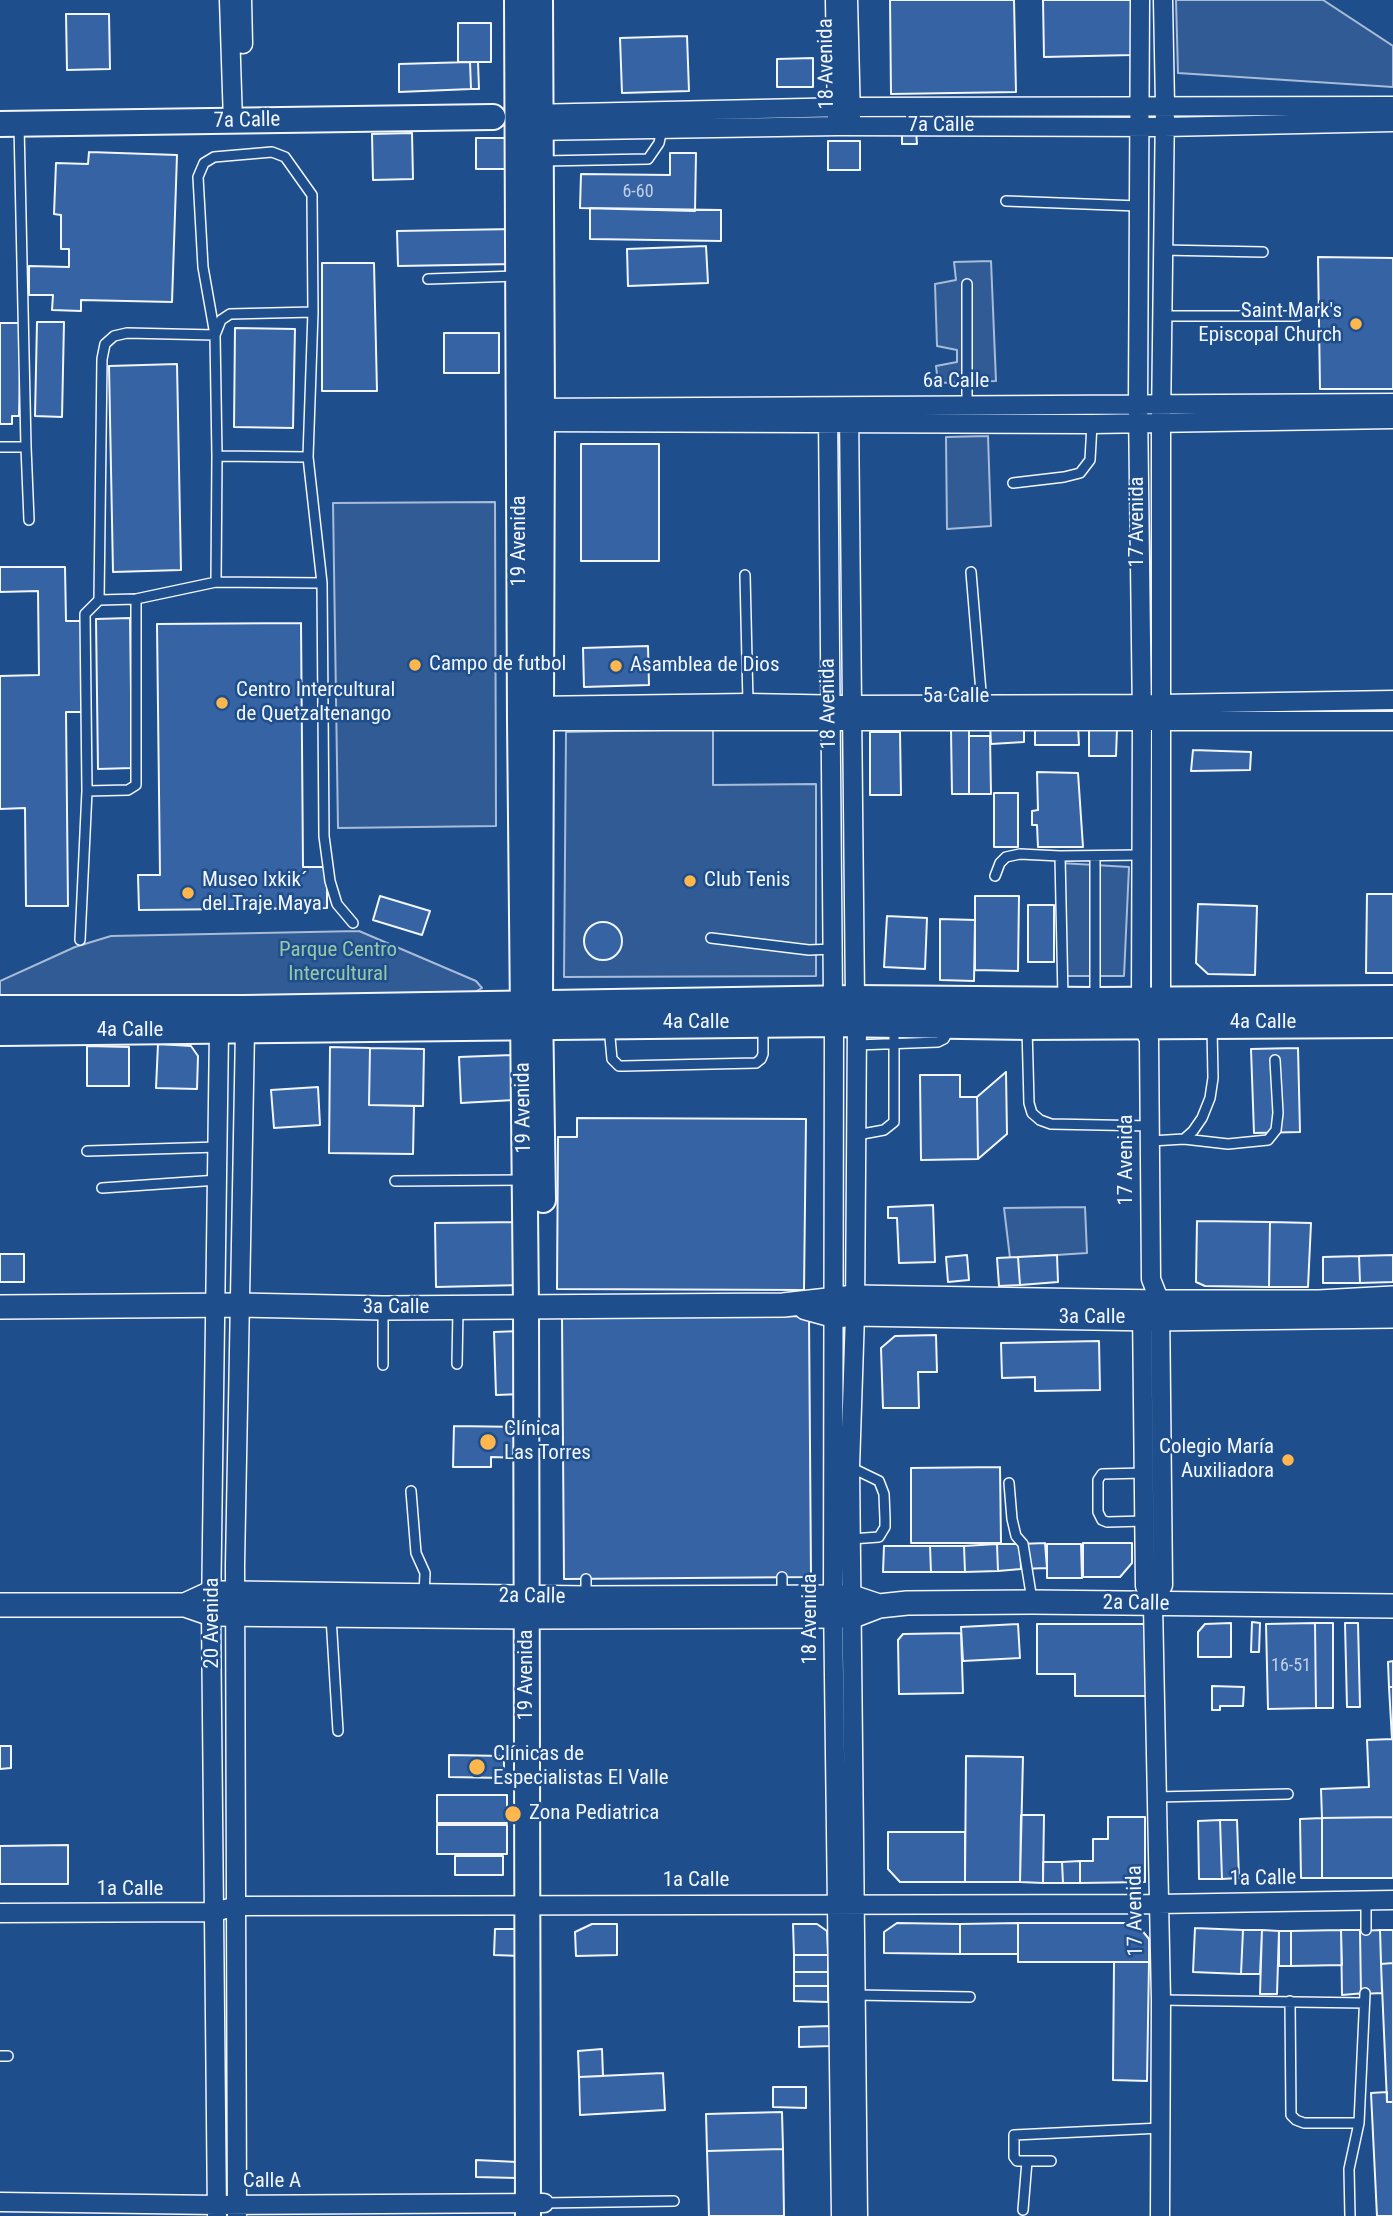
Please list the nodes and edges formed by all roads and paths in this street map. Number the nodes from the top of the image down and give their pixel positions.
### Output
1 (229, 0) edge
2 (242, 0) edge
3 (517, 0) edge
4 (540, 0) edge
5 (835, 0) edge
6 (848, 0) edge
7 (1140, 0) edge
8 (1163, 0) edge
9 (1141, 105) junction
10 (1165, 105) junction
11 (1393, 106) edge
12 (844, 107) junction
13 (493, 117) joint
14 (238, 122) junction
15 (530, 122) junction
16 (1393, 122) edge
17 (10, 124) edge
18 (844, 126) junction
19 (1141, 126) junction
20 (1164, 127) junction
21 (662, 128) junction
22 (541, 161) junction
23 (1006, 201) dead end
24 (1138, 206) junction
25 (1162, 250) junction
26 (1263, 252) dead end
27 (520, 276) junction
28 (428, 279) dead end
29 (967, 284) dead end
30 (313, 312) junction
31 (1161, 316) junction
32 (1297, 316) dead end
33 (215, 335) junction
34 (1393, 403) edge
35 (1138, 405) junction
36 (967, 414) junction
37 (1161, 414) junction
38 (531, 415) junction
39 (849, 415) junction
40 (828, 416) junction
41 (1393, 419) edge
42 (1138, 423) junction
43 (1092, 424) junction
44 (0, 447) edge
45 (26, 447) junction
46 (217, 456) junction
47 (308, 457) junction
48 (1013, 483) dead end
49 (29, 520) dead end
50 (971, 572) dead end
51 (746, 575) dead end
52 (216, 582) junction
53 (322, 583) junction
54 (136, 598) junction
55 (99, 600) junction
56 (1393, 700) edge
57 (748, 703) junction
58 (982, 704) junction
59 (831, 712) junction
60 (1142, 712) junction
61 (1161, 712) junction
62 (851, 713) junction
63 (531, 714) junction
64 (1393, 721) edge
65 (87, 791) junction
66 (1140, 855) junction
67 (1060, 856) junction
68 (1095, 856) junction
69 (995, 876) dead end
70 (353, 923) dead end
71 (711, 939) dead end
72 (80, 940) dead end
73 (833, 949) junction
74 (1393, 1000) edge
75 (1063, 1001) junction
76 (1095, 1002) junction
77 (0, 1010) edge
78 (531, 1015) junction
79 (847, 1018) junction
80 (1151, 1018) junction
81 (763, 1023) junction
82 (1212, 1023) junction
83 (1393, 1023) edge
84 (608, 1025) junction
85 (1027, 1025) junction
86 (232, 1030) junction
87 (0, 1031) edge
88 (894, 1034) junction
89 (1275, 1060) dead end
90 (1151, 1133) junction
91 (857, 1135) junction
92 (1184, 1139) junction
93 (218, 1147) junction
94 (87, 1151) dead end
95 (218, 1180) junction
96 (534, 1180) junction
97 (395, 1181) dead end
98 (102, 1188) dead end
99 (1393, 1298) edge
100 (240, 1305) junction
101 (214, 1306) junction
102 (845, 1306) junction
103 (0, 1307) edge
104 (535, 1307) junction
105 (383, 1308) junction
106 (458, 1308) junction
107 (1151, 1310) junction
108 (1318, 1310) junction
109 (1393, 1316) edge
110 (457, 1364) dead end
111 (383, 1365) dead end
112 (850, 1467) junction
113 (1145, 1473) junction
114 (1009, 1483) dead end
115 (411, 1491) dead end
116 (1145, 1521) junction
117 (851, 1539) junction
118 (424, 1596) junction
119 (1032, 1602) junction
120 (211, 1604) junction
121 (235, 1604) junction
122 (0, 1605) edge
123 (1153, 1605) junction
124 (535, 1606) junction
125 (1393, 1606) edge
126 (843, 1607) junction
127 (331, 1617) junction
128 (338, 1731) dead end
129 (1288, 1794) dead end
130 (1156, 1797) junction
131 (1366, 1900) junction
132 (1393, 1900) edge
133 (536, 1904) junction
134 (846, 1904) junction
135 (1158, 1904) junction
136 (237, 1906) junction
137 (214, 1912) junction
138 (0, 1913) edge
139 (1366, 1930) dead end
140 (855, 1995) junction
141 (970, 1997) dead end
142 (1161, 2000) junction
143 (1290, 2001) junction
144 (1359, 2123) junction
145 (1161, 2128) junction
146 (1027, 2161) junction
147 (1051, 2161) dead end
148 (674, 2201) dead end
149 (0, 2202) edge
150 (536, 2209) edge
151 (1023, 2210) dead end
152 (217, 2211) edge
153 (237, 2211) edge
154 (841, 2216) edge
155 (858, 2216) edge
156 (1160, 2216) edge
157 (1350, 2216) edge

1 - 14 street
2 - 14 street
3 - 15 main road, 19 Avenida
4 - 15 main road, 19 Avenida
5 - 12 street, 18 Avenida
6 - 12 street, 18 Avenida
7 - 9 street, 17 Avenida
8 - 10 street, 17 Avenida
9 - 10 street, 7a Calle
9 - 12 street, 7a Calle
9 - 19 street, 17 Avenida
10 - 11 street, 7a Calle
10 - 20 street, 17 Avenida
12 - 15 street, 7a Calle
12 - 18 street, 18 Avenida
13 - 14 main road, 7a Calle
13 - 15 street, 7a Calle
14 - 17 main road, 7a Calle
15 - 21 street, 7a Calle
15 - 22 main road, 19 Avenida
15 - 27 main road, 19 Avenida
16 - 20 street, 7a Calle
17 - 45 lane
18 - 19 street, 7a Calle
18 - 21 street, 7a Calle
19 - 20 street, 7a Calle
19 - 24 street, 17 Avenida
20 - 25 street, 17 Avenida
21 - 22 lane
22 - 38 main road, 19 Avenida
23 - 24 lane
24 - 35 street, 17 Avenida
25 - 26 lane
25 - 31 street, 17 Avenida
27 - 28 lane
27 - 38 main road, 19 Avenida
29 - 36 lane
30 - 33 lane
30 - 33 lane
30 - 47 lane
31 - 32 lane
31 - 37 street, 17 Avenida
33 - 46 lane
33 - 55 lane
34 - 37 street, 6a Calle
35 - 36 street, 6a Calle
35 - 37 street, 6a Calle
35 - 42 street, 17 Avenida
36 - 39 street, 6a Calle
36 - 43 street, 6a Calle
37 - 41 street, 6a Calle
37 - 42 street, 6a Calle
37 - 61 street, 17 Avenida
38 - 40 street, 6a Calle
38 - 63 main road, 19 Avenida
39 - 40 street, 6a Calle
39 - 62 street, 18 Avenida
40 - 59 street, 18 Avenida
42 - 43 street, 6a Calle
42 - 60 street, 17 Avenida
43 - 48 lane
44 - 45 lane
45 - 49 lane
46 - 47 lane
46 - 52 lane
47 - 53 lane
50 - 58 lane
51 - 57 lane
52 - 53 lane
52 - 54 lane
53 - 70 lane
54 - 55 lane
54 - 65 lane
55 - 65 lane
56 - 61 street, 5a Calle
57 - 59 street, 5a Calle
57 - 63 street, 5a Calle
58 - 60 street, 5a Calle
58 - 62 street, 5a Calle
59 - 62 street, 5a Calle
59 - 63 street, 5a Calle
59 - 73 street, 18 Avenida
60 - 61 street, 5a Calle
60 - 62 street, 5a Calle
60 - 66 street, 17 Avenida
61 - 64 street, 5a Calle
61 - 80 street, 17 Avenida
62 - 79 street, 18 Avenida
63 - 78 main road, 19 Avenida
65 - 72 lane
66 - 68 lane
66 - 80 street, 17 Avenida
67 - 68 lane
67 - 69 lane
67 - 75 lane
68 - 76 lane
71 - 73 lane
73 - 79 street, 18 Avenida
74 - 80 main road, 4a Calle
75 - 76 main road, 4a Calle
75 - 79 main road, 4a Calle
76 - 80 main road, 4a Calle
77 - 78 main road, 4a Calle
78 - 79 main road, 4a Calle
78 - 84 main road, 4a Calle
78 - 86 main road, 4a Calle
78 - 96 main road, 19 Avenida
79 - 81 main road, 4a Calle
79 - 88 main road, 4a Calle
79 - 91 street, 18 Avenida
79 - 102 street, 18 Avenida
80 - 82 main road, 4a Calle
80 - 85 main road, 4a Calle
80 - 90 street, 17 Avenida
81 - 84 main road, 4a Calle
81 - 84 lane
82 - 83 main road, 4a Calle
82 - 92 lane
85 - 88 main road, 4a Calle
85 - 90 lane
86 - 87 main road, 4a Calle
86 - 93 street, 20 Avenida
86 - 100 street, 20 Avenida
88 - 91 lane
89 - 92 lane
90 - 92 lane
90 - 107 street, 17 Avenida
91 - 102 street, 18 Avenida
93 - 94 lane
93 - 95 street, 20 Avenida
95 - 98 lane
95 - 101 street, 20 Avenida
96 - 97 lane
96 - 104 main road, 19 Avenida
99 - 108 street, 3a Calle
100 - 101 street, 3a Calle
100 - 105 street, 3a Calle
100 - 121 street, 20 Avenida
101 - 103 street, 3a Calle
101 - 120 street, 20 Avenida
102 - 104 street, 3a Calle
102 - 107 street, 3a Calle
102 - 112 street, 18 Avenida
102 - 126 street, 18 Avenida
104 - 106 street, 3a Calle
104 - 124 main road, 19 Avenida
105 - 106 street, 3a Calle
105 - 111 lane
106 - 110 lane
107 - 108 street, 3a Calle
107 - 113 street, 17 Avenida
107 - 123 street, 17 Avenida
108 - 109 street, 3a Calle
112 - 117 street, 18 Avenida
112 - 117 lane
113 - 116 street, 17 Avenida
113 - 116 lane
114 - 119 lane
115 - 118 lane
116 - 123 street, 17 Avenida
117 - 126 street, 18 Avenida
118 - 121 street, 2a Calle
118 - 124 street, 2a Calle
119 - 123 street, 2a Calle
119 - 126 street, 2a Calle
120 - 121 street, 2a Calle
120 - 122 street, 2a Calle
120 - 137 street, 20 Avenida
121 - 127 street, 2a Calle
121 - 136 street, 20 Avenida
123 - 125 street, 2a Calle
123 - 130 street, 17 Avenida
124 - 126 street, 2a Calle
124 - 126 street, 2a Calle
124 - 127 street, 2a Calle
124 - 133 main road, 19 Avenida
126 - 134 street, 18 Avenida
127 - 128 lane
129 - 130 lane
130 - 135 street, 17 Avenida
131 - 132 street, 1a Calle
131 - 135 street, 1a Calle
131 - 139 lane
133 - 134 street, 1a Calle
133 - 136 street, 1a Calle
133 - 150 main road, 19 Avenida
134 - 135 street, 1a Calle
134 - 140 street, 18 Avenida
134 - 154 street, 18 Avenida
135 - 142 street, 17 Avenida
136 - 137 street, 1a Calle
136 - 153 street, 20 Avenida
137 - 138 street, 1a Calle
137 - 152 street, 20 Avenida
140 - 141 lane
140 - 155 street, 18 Avenida
142 - 143 lane
142 - 145 street, 17 Avenida
143 - 144 lane
143 - 144 lane
144 - 157 lane
145 - 146 lane
145 - 156 street, 17 Avenida
146 - 147 lane
146 - 151 lane
148 - 150 lane
149 - 152 street, Calle A
150 - 153 street, Calle A
152 - 153 street, Calle A

